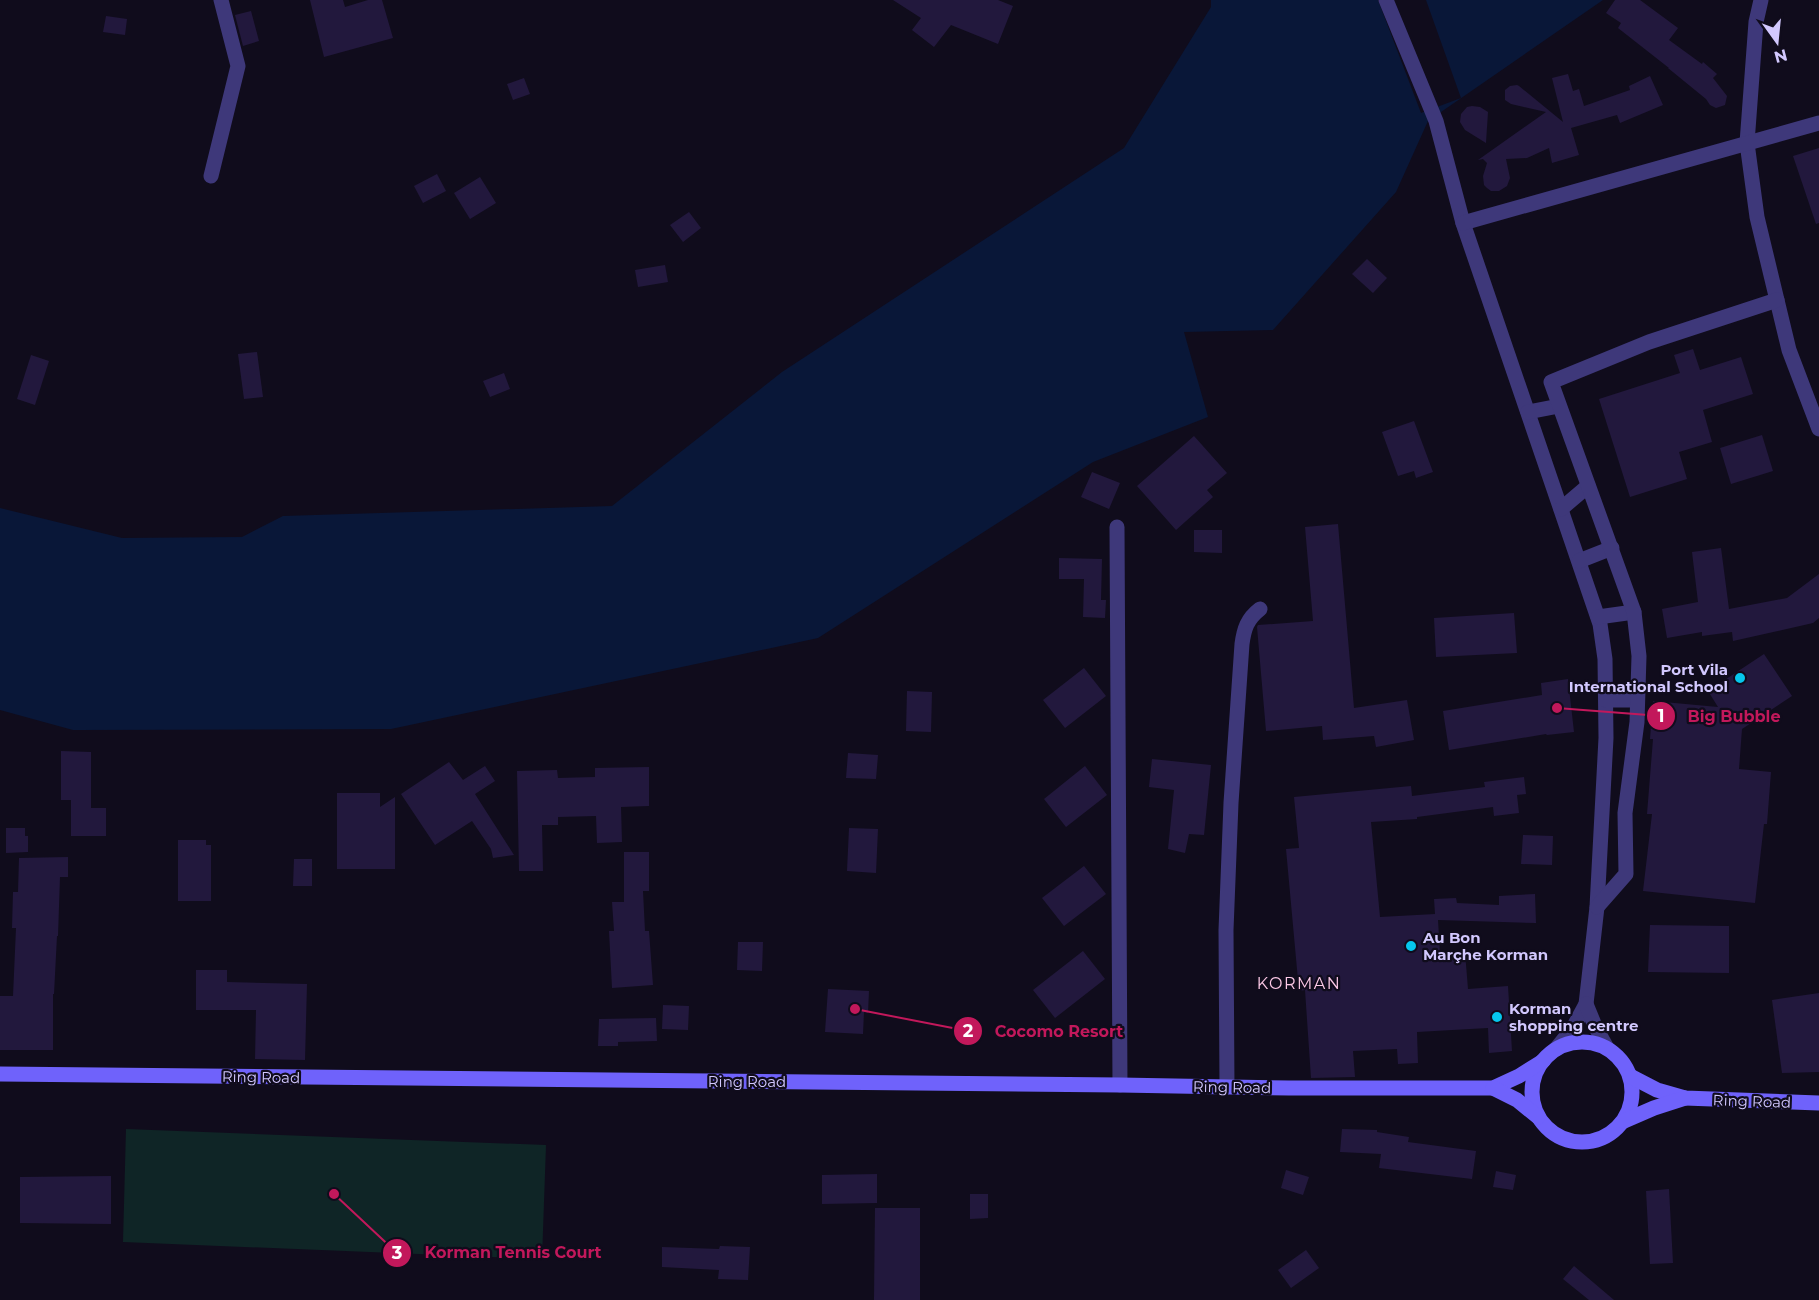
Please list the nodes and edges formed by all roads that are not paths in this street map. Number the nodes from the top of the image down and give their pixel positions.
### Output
1 (221, 0) edge
2 (1386, 0) edge
3 (1761, 0) edge
4 (1819, 123) edge
5 (1746, 143) junction
6 (211, 176) dead end
7 (1463, 223) junction
8 (1777, 300) junction
9 (1559, 406) junction
10 (1528, 412) junction
11 (1819, 429) edge
12 (1588, 486) junction
13 (1561, 509) junction
14 (1117, 527) dead end
15 (1612, 548) junction
16 (1579, 561) junction
17 (1260, 609) dead end
18 (1634, 612) junction
19 (1598, 618) junction
20 (1606, 700) junction
21 (1637, 700) junction
22 (1597, 908) junction
23 (1586, 1004) junction
24 (1607, 1048) junction
25 (1556, 1050) junction
26 (1543, 1061) junction
27 (0, 1074) edge
28 (1630, 1076) junction
29 (1120, 1085) junction
30 (1227, 1088) junction
31 (1493, 1088) junction
32 (1685, 1098) junction
33 (1819, 1103) edge
34 (1539, 1118) junction
35 (1624, 1121) junction

1 - 6 street
2 - 7 street
3 - 5 street
4 - 5 street
5 - 7 street
5 - 8 street
7 - 10 street
8 - 9 street
8 - 11 street
9 - 10 street
9 - 12 street
10 - 13 street
12 - 13 street
12 - 15 street
13 - 16 street
14 - 29 street
15 - 16 street
15 - 18 street
16 - 19 street
17 - 30 street
18 - 19 street
18 - 21 street
19 - 20 street
20 - 21 street
20 - 22 street
21 - 22 street
22 - 23 street
23 - 24 street
23 - 25 street
24 - 25 main road
24 - 28 main road
25 - 26 main road
26 - 31 main road, Ring Road
26 - 34 main road
27 - 29 main road, Ring Road
28 - 32 main road, Ring Road
28 - 35 main road
29 - 30 main road, Ring Road
30 - 31 main road, Ring Road
31 - 34 main road, Ring Road
32 - 33 main road, Ring Road
32 - 35 main road, Ring Road
34 - 35 main road

